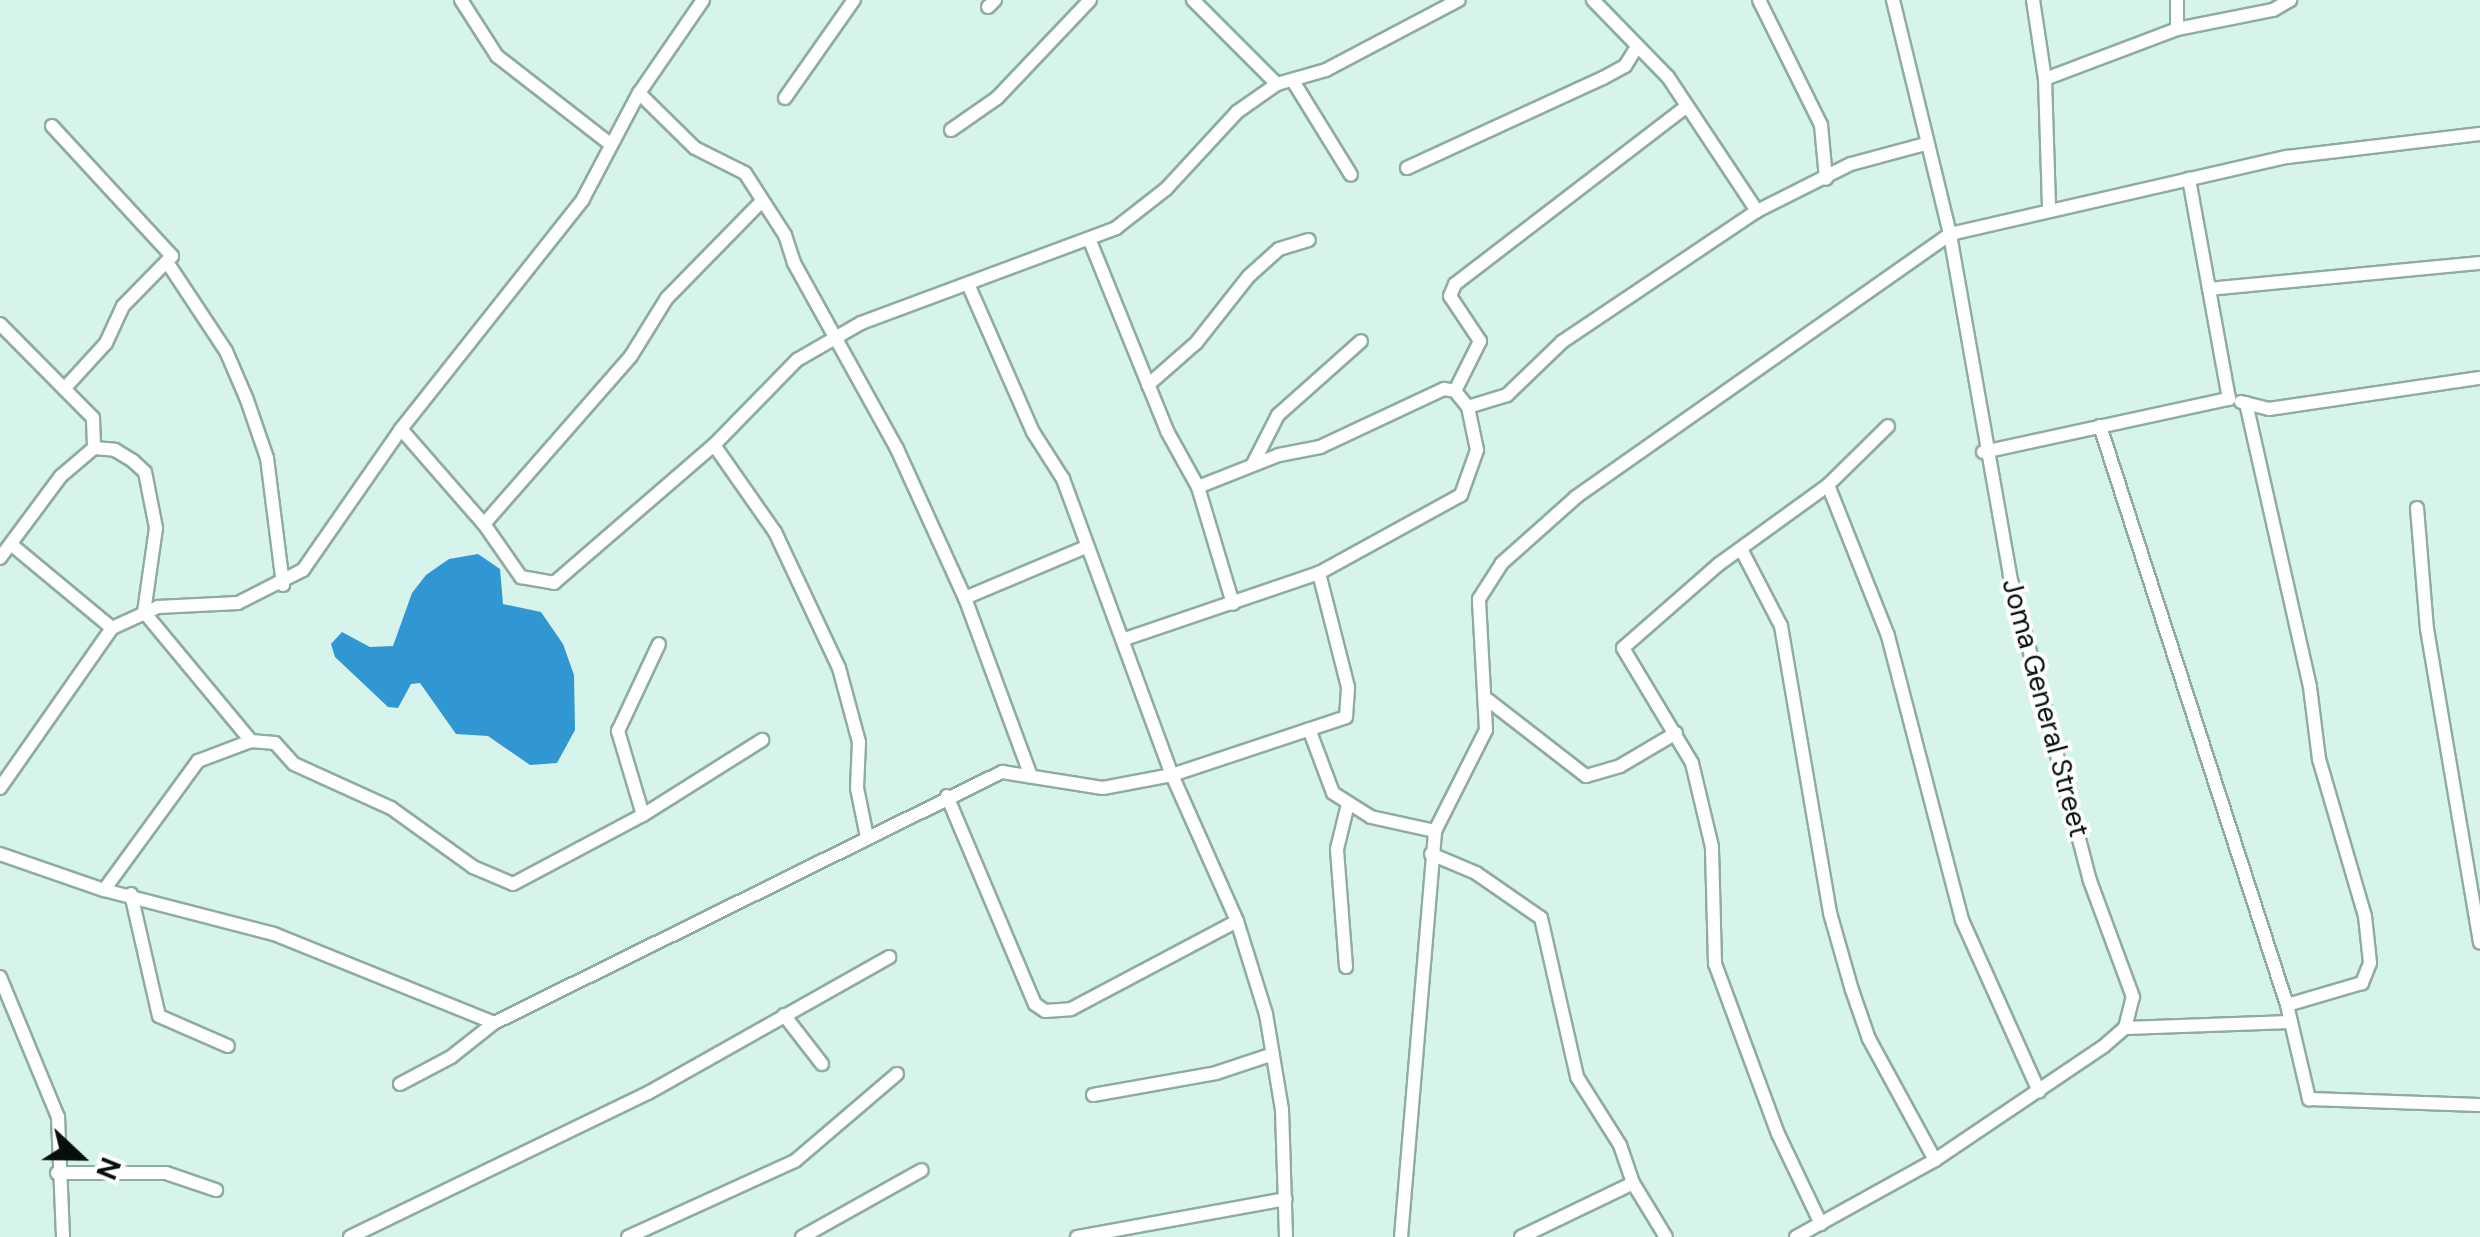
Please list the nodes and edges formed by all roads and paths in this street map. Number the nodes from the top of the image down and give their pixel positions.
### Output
1 (461, 0) edge
2 (703, 0) edge
3 (854, 0) edge
4 (1090, 0) edge
5 (1193, 0) edge
6 (1459, 0) edge
7 (1593, 0) edge
8 (1759, 0) edge
9 (1893, 0) edge
10 (2033, 0) edge
11 (2176, 0) edge
12 (2290, 0) edge
13 (2177, 29) junction
14 (1635, 50) junction
15 (2045, 79) junction
16 (1293, 80) junction
17 (1277, 84) junction
18 (639, 93) junction
19 (785, 98) dead end
20 (1686, 108) junction
21 (52, 126) dead end
22 (950, 130) dead end
23 (2480, 134) edge
24 (610, 144) junction
25 (1925, 144) junction
26 (1408, 168) dead end
27 (1350, 175) dead end
28 (2190, 178) junction
29 (1826, 179) junction
30 (762, 201) junction
31 (2049, 210) junction
32 (1756, 211) junction
33 (1950, 234) junction
34 (1309, 240) dead end
35 (1090, 241) junction
36 (2480, 263) edge
37 (169, 265) junction
38 (968, 284) junction
39 (2209, 288) junction
40 (0, 324) edge
41 (838, 334) junction
42 (1361, 340) dead end
43 (2480, 378) edge
44 (1148, 385) junction
45 (64, 389) junction
46 (1456, 391) junction
47 (2229, 399) junction
48 (2246, 403) junction
49 (1468, 408) junction
50 (1888, 426) dead end
51 (2100, 426) junction
52 (401, 429) junction
53 (714, 445) junction
54 (94, 448) junction
55 (1984, 452) junction
56 (1254, 464) junction
57 (1828, 485) junction
58 (1198, 487) junction
59 (2417, 508) dead end
60 (484, 524) junction
61 (12, 545) junction
62 (1086, 546) junction
63 (1741, 549) junction
64 (0, 558) edge
65 (1318, 574) junction
66 (284, 586) junction
67 (965, 598) junction
68 (1233, 604) junction
69 (144, 612) junction
70 (112, 628) junction
71 (1125, 638) junction
72 (659, 644) dead end
73 (1488, 700) junction
74 (1309, 729) junction
75 (1676, 733) junction
76 (250, 740) junction
77 (762, 740) dead end
78 (1172, 774) junction
79 (1031, 776) junction
80 (0, 788) edge
81 (947, 796) junction
82 (1348, 804) junction
83 (642, 816) junction
84 (1435, 831) junction
85 (867, 837) junction
86 (0, 854) edge
87 (1432, 854) junction
88 (104, 890) junction
89 (132, 894) junction
90 (1236, 921) junction
91 (2480, 943) edge
92 (889, 957) dead end
93 (1346, 968) dead end
94 (0, 976) edge
95 (2288, 1005) junction
96 (784, 1015) junction
97 (2291, 1022) junction
98 (494, 1023) junction
99 (2125, 1028) junction
100 (228, 1046) dead end
101 (1270, 1055) junction
102 (822, 1064) dead end
103 (898, 1074) dead end
104 (400, 1084) dead end
105 (2039, 1091) junction
106 (1093, 1095) dead end
107 (2480, 1104) edge
108 (1935, 1160) junction
109 (922, 1170) dead end
110 (57, 1172) junction
111 (1633, 1184) junction
112 (216, 1190) dead end
113 (1286, 1199) junction
114 (1820, 1224) junction
115 (63, 1237) edge
116 (350, 1237) edge
117 (628, 1237) edge
118 (802, 1237) edge
119 (1077, 1237) edge
120 (1286, 1237) edge
121 (1401, 1237) edge
122 (1520, 1237) edge
123 (1666, 1237) edge
124 (1796, 1237) edge

1 - 24 street
2 - 18 street
3 - 19 street
4 - 22 street
5 - 17 street
6 - 16 street
7 - 14 street
8 - 29 street
9 - 25 street, Joma General Street
10 - 15 street
11 - 13 street
12 - 13 street
13 - 15 street
14 - 20 street
14 - 26 street
15 - 31 street
16 - 17 street
16 - 27 street
17 - 35 street
18 - 24 street
18 - 30 street
20 - 32 street
20 - 46 street
21 - 37 street
23 - 28 street
24 - 52 street
25 - 29 street
25 - 33 street, Joma General Street
28 - 31 street
28 - 39 street
29 - 32 street
30 - 41 street
30 - 60 street
31 - 33 street
32 - 49 street
33 - 55 street, Joma General Street
33 - 73 street
34 - 44 street
35 - 38 street
35 - 44 street
36 - 39 street
37 - 45 street
37 - 66 street
38 - 41 street
38 - 62 street
39 - 47 street
40 - 45 street
41 - 53 street
41 - 67 street
42 - 56 street
43 - 48 street
44 - 58 street
45 - 54 street
46 - 49 street
46 - 56 street
47 - 48 street
47 - 51 street
48 - 95 street
49 - 65 street
50 - 57 street
51 - 55 street
51 - 95 street
52 - 60 street
52 - 66 street
53 - 60 street
53 - 85 street
54 - 61 street
54 - 69 street
55 - 99 street, Joma General Street
56 - 58 street
57 - 63 street
57 - 105 street
58 - 68 street
59 - 91 street
61 - 64 street
61 - 70 street
62 - 67 street
62 - 71 street
63 - 75 street
63 - 108 street
65 - 68 street
65 - 74 street
66 - 69 street
67 - 79 street
68 - 71 street
69 - 70 street
69 - 76 street
70 - 80 street
71 - 78 street
72 - 83 street
73 - 75 street
73 - 84 street
74 - 78 street
74 - 82 street
75 - 114 street
76 - 83 street
76 - 88 street
77 - 83 street
78 - 79 street
78 - 90 street
79 - 81 street
81 - 85 street
81 - 90 street
82 - 84 street
82 - 93 street
84 - 87 street
85 - 98 street
86 - 88 street
87 - 111 street
87 - 121 street
88 - 89 street
89 - 98 street
89 - 100 street
90 - 101 street
92 - 96 street
94 - 110 street
95 - 97 street
96 - 102 street
96 - 116 street
97 - 99 street
97 - 107 street
98 - 104 street
99 - 105 street
101 - 106 street
101 - 113 street
103 - 117 street
105 - 108 street
108 - 114 street
109 - 118 street
110 - 112 street
110 - 115 street
111 - 122 street
111 - 123 street
113 - 119 street
113 - 120 street
114 - 124 street

